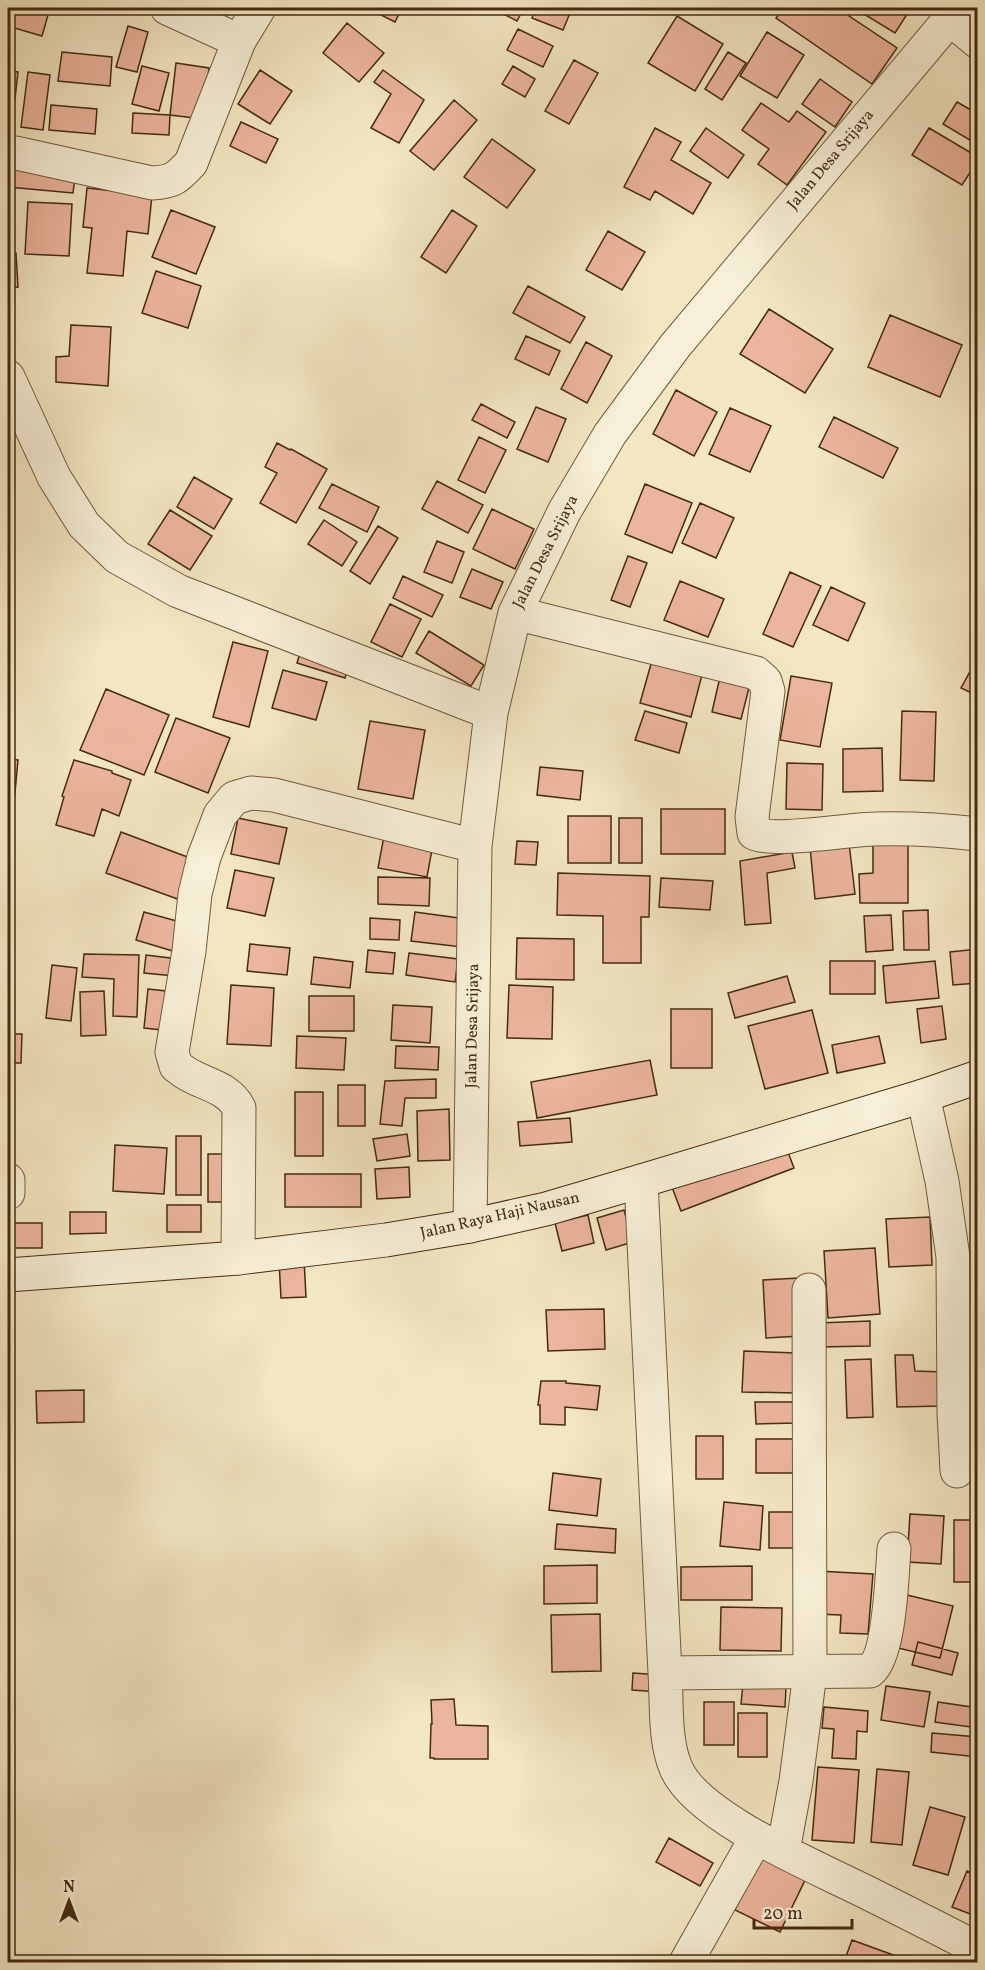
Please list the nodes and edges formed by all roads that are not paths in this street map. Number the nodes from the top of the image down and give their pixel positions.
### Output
1 (167, 8) edge
2 (260, 8) edge
3 (955, 13) edge
4 (239, 41) junction
5 (978, 42) edge
6 (8, 154) edge
7 (8, 377) edge
8 (515, 613) junction
9 (491, 713) junction
10 (978, 834) edge
11 (475, 846) junction
12 (978, 1077) edge
13 (923, 1096) junction
14 (8, 1180) edge
15 (641, 1181) junction
16 (8, 1193) edge
17 (470, 1226) junction
18 (238, 1258) junction
19 (8, 1275) edge
20 (809, 1290) dead end
21 (957, 1471) dead end
22 (894, 1549) dead end
23 (665, 1673) junction
24 (810, 1673) junction
25 (770, 1845) junction
26 (978, 1949) edge
27 (686, 1962) edge

1 - 4 street
2 - 4 street
3 - 5 street
3 - 8 street, Jalan Desa Srijaya
4 - 6 street
7 - 9 street
8 - 9 street, Jalan Desa Srijaya
8 - 10 street
9 - 11 street, Jalan Desa Srijaya
11 - 17 street, Jalan Desa Srijaya
11 - 18 street
12 - 13 street, Jalan Raya Haji Nausan
13 - 15 street, Jalan Raya Haji Nausan
13 - 21 street
14 - 16 street
15 - 17 street, Jalan Raya Haji Nausan
15 - 23 street
17 - 18 street, Jalan Raya Haji Nausan
18 - 19 street, Jalan Raya Haji Nausan
20 - 24 street
22 - 24 street
23 - 24 street
23 - 25 street
24 - 25 street
25 - 26 street
25 - 27 street

